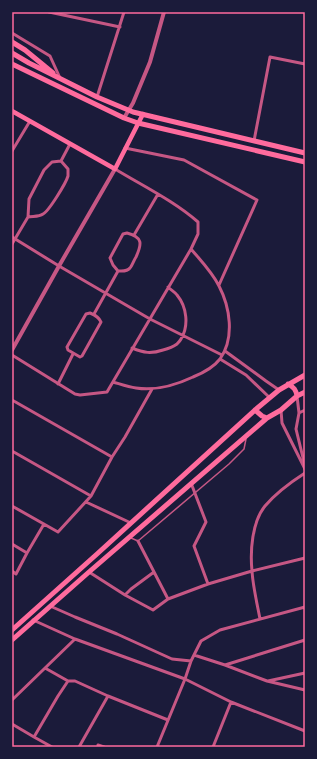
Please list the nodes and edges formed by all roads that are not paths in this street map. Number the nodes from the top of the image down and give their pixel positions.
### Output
1 (49, 12) edge
2 (124, 12) edge
3 (164, 12) edge
4 (120, 27) junction
5 (12, 33) edge
6 (12, 42) edge
7 (12, 53) edge
8 (12, 64) edge
9 (305, 64) edge
10 (60, 79) junction
11 (97, 97) junction
12 (129, 110) junction
13 (12, 111) edge
14 (143, 114) junction
15 (124, 118) junction
16 (30, 121) junction
17 (138, 123) junction
18 (254, 141) junction
19 (70, 144) junction
20 (125, 148) junction
21 (12, 150) edge
22 (305, 153) edge
23 (61, 161) junction
24 (305, 162) edge
25 (115, 169) junction
26 (158, 194) junction
27 (28, 217) junction
28 (134, 235) junction
29 (13, 238) edge
30 (12, 244) edge
31 (191, 249) junction
32 (59, 266) junction
33 (118, 271) junction
34 (219, 285) junction
35 (168, 287) junction
36 (106, 293) junction
37 (94, 314) junction
38 (150, 318) junction
39 (183, 335) junction
40 (132, 348) junction
41 (12, 350) edge
42 (225, 351) junction
43 (73, 354) junction
44 (12, 355) edge
45 (222, 355) junction
46 (220, 360) junction
47 (305, 375) edge
48 (113, 382) junction
49 (58, 384) junction
50 (288, 384) junction
51 (152, 389) junction
52 (280, 390) junction
53 (305, 392) edge
54 (297, 396) junction
55 (270, 398) junction
56 (12, 400) edge
57 (255, 410) junction
58 (281, 410) junction
59 (305, 410) edge
60 (299, 412) junction
61 (267, 418) junction
62 (247, 435) junction
63 (12, 450) edge
64 (112, 457) junction
65 (305, 466) edge
66 (305, 469) edge
67 (305, 473) edge
68 (191, 483) junction
69 (195, 493) junction
70 (91, 496) junction
71 (86, 502) junction
72 (12, 506) edge
73 (131, 523) junction
74 (44, 524) junction
75 (129, 537) junction
76 (138, 541) junction
77 (12, 544) edge
78 (27, 553) junction
79 (305, 558) edge
80 (12, 571) edge
81 (252, 571) junction
82 (88, 572) junction
83 (154, 572) junction
84 (208, 584) junction
85 (125, 594) junction
86 (168, 599) junction
87 (50, 606) junction
88 (305, 607) edge
89 (260, 619) junction
90 (33, 620) junction
91 (12, 630) edge
92 (75, 639) junction
93 (12, 640) edge
94 (305, 640) edge
95 (194, 655) junction
96 (191, 660) junction
97 (225, 665) junction
98 (45, 668) junction
99 (305, 673) edge
100 (185, 678) junction
101 (68, 681) junction
102 (266, 681) junction
103 (305, 690) edge
104 (108, 696) junction
105 (12, 700) edge
106 (231, 702) junction
107 (168, 720) junction
108 (12, 724) edge
109 (305, 731) edge
110 (34, 738) junction
111 (98, 745) dead end
112 (52, 747) edge
113 (79, 747) edge
114 (104, 747) edge
115 (158, 747) edge
116 (214, 747) edge

1 - 4 street
2 - 4 street
3 - 12 street
4 - 11 street
5 - 10 street
6 - 10 main road
7 - 10 main road
8 - 15 main road
9 - 18 street
10 - 11 main road
11 - 12 main road
12 - 14 main road
12 - 15 street
13 - 16 main road
14 - 17 main road
14 - 18 main road
15 - 17 main road
16 - 19 main road
16 - 21 street
17 - 20 main road
17 - 24 main road
18 - 22 main road
19 - 23 street
19 - 25 main road
20 - 25 main road
20 - 34 street
23 - 27 street
23 - 27 street
25 - 26 street
25 - 32 street
26 - 28 street
26 - 31 street
27 - 29 street
28 - 33 street
28 - 33 street
29 - 30 street
29 - 32 street
31 - 34 street
31 - 35 street
32 - 36 street
32 - 41 street
33 - 36 street
34 - 42 street
35 - 38 street
35 - 39 street
36 - 37 street
36 - 38 street
37 - 43 street
37 - 43 street
38 - 39 street
38 - 40 street
39 - 40 street
39 - 45 street
40 - 48 street
42 - 45 street
42 - 52 street
43 - 49 street
44 - 49 street
45 - 46 street
46 - 51 street
46 - 55 street
47 - 50 main road
48 - 49 street
48 - 51 street
50 - 52 main road
50 - 54 main road
51 - 64 street
52 - 55 main road
53 - 54 main road
54 - 58 main road
54 - 60 street
55 - 57 main road
56 - 64 street
57 - 61 main road
57 - 73 main road
58 - 61 main road
58 - 66 street
59 - 60 street
60 - 65 street
61 - 62 main road
62 - 68 main road
62 - 69 lane
63 - 70 street
64 - 70 street
67 - 81 street
68 - 69 street
68 - 75 main road
69 - 76 lane
69 - 84 street
70 - 71 street
71 - 73 street
71 - 74 street
72 - 74 street
73 - 91 main road
74 - 78 street
75 - 76 lane
75 - 82 main road
76 - 83 street
77 - 78 street
78 - 80 street
79 - 81 street
81 - 84 street
81 - 89 street
82 - 85 street
82 - 87 main road
83 - 85 street
83 - 86 street
84 - 86 street
85 - 86 street
87 - 90 main road
87 - 96 street
88 - 89 street
89 - 95 street
90 - 92 street
90 - 93 main road
92 - 98 street
92 - 100 street
94 - 97 street
95 - 96 street
95 - 97 street
96 - 100 street
97 - 102 street
98 - 101 street
98 - 105 street
99 - 102 street
100 - 106 street
100 - 107 street
101 - 104 street
101 - 110 street
102 - 103 street
104 - 107 street
104 - 113 street
106 - 109 street
106 - 116 street
107 - 115 street
108 - 110 street
110 - 112 street
111 - 114 street

